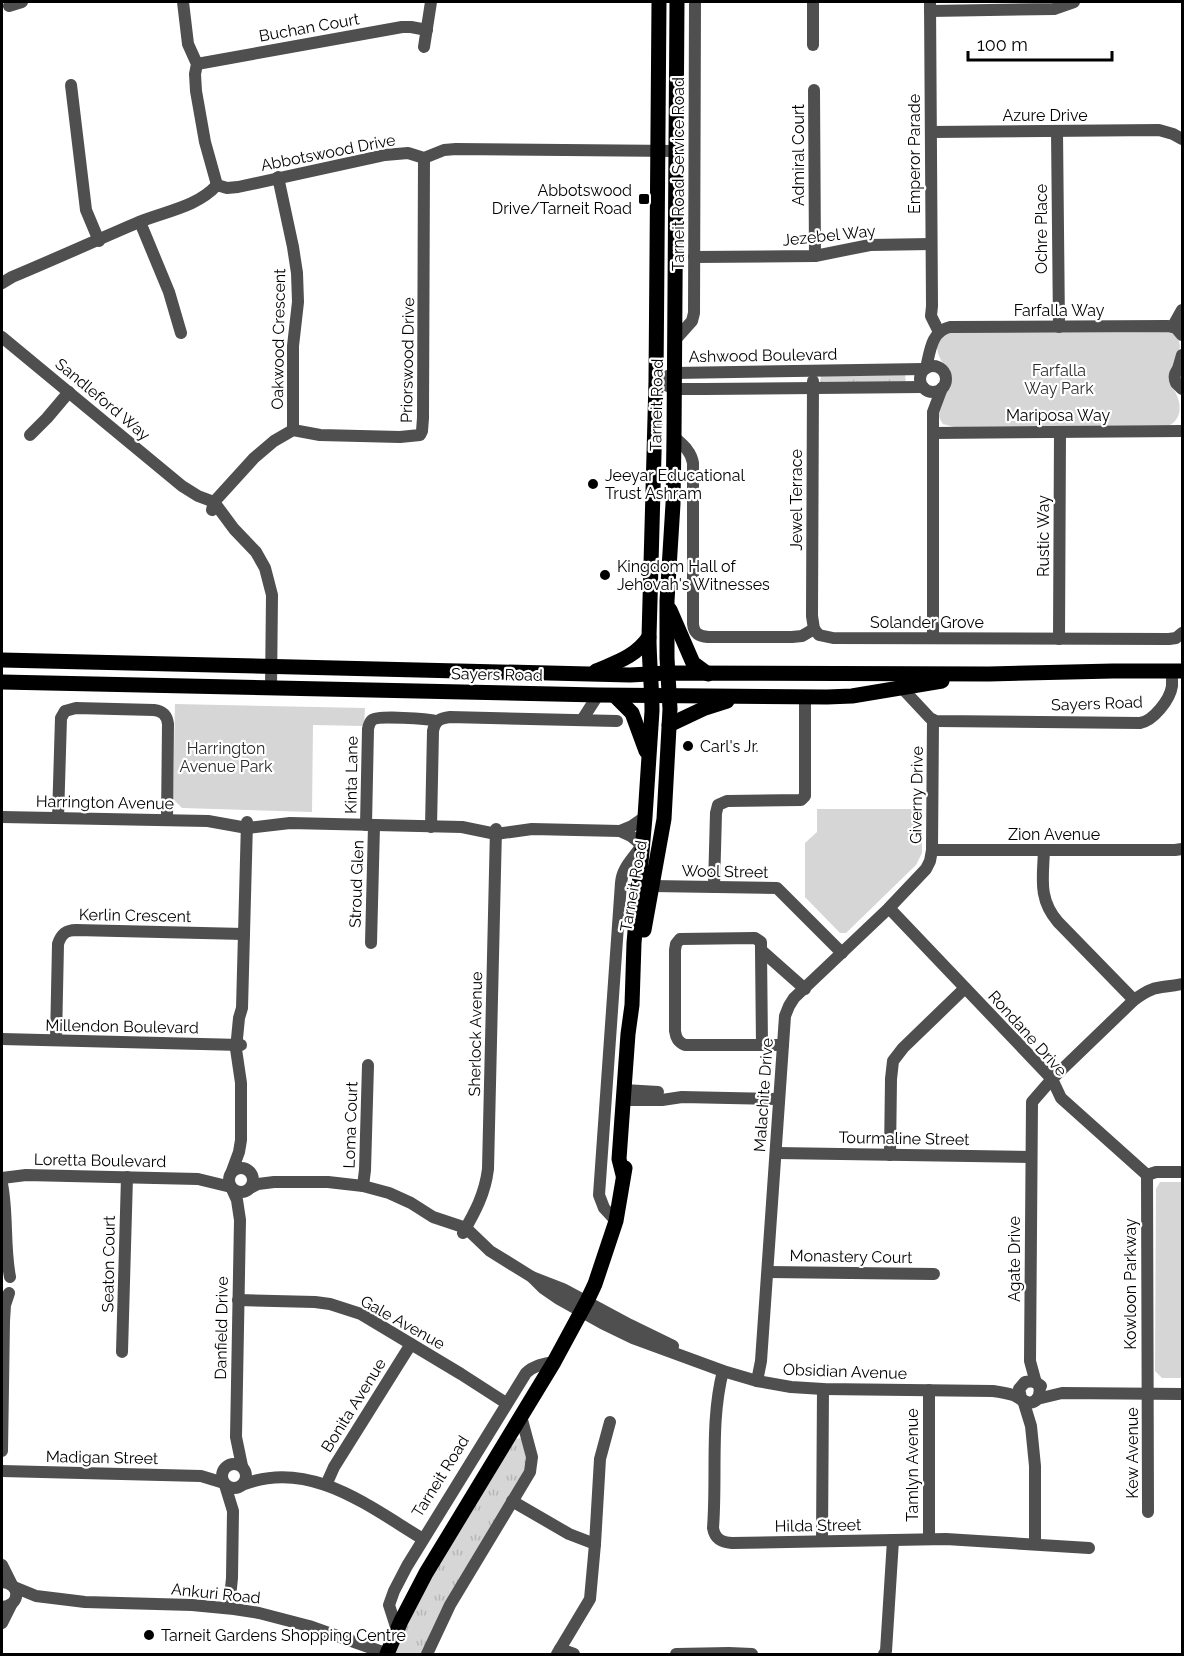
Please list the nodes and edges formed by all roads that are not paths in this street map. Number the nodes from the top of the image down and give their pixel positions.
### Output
1 (22, 2) edge
2 (183, 2) edge
3 (431, 2) edge
4 (659, 2) edge
5 (666, 2) edge
6 (677, 2) edge
7 (695, 2) edge
8 (813, 2) edge
9 (1074, 2) edge
10 (9, 6) dead end
11 (930, 6) edge
12 (427, 30) junction
13 (813, 45) dead end
14 (424, 47) dead end
15 (658, 53) junction
16 (197, 63) junction
17 (71, 86) dead end
18 (814, 90) dead end
19 (1159, 130) junction
20 (1057, 131) junction
21 (931, 132) junction
22 (1182, 132) edge
23 (1182, 139) edge
24 (658, 151) junction
25 (676, 151) junction
26 (424, 158) junction
27 (278, 177) junction
28 (217, 185) junction
29 (140, 222) junction
30 (99, 241) junction
31 (932, 244) junction
32 (815, 256) junction
33 (694, 257) junction
34 (3, 283) edge
35 (1182, 310) edge
36 (1059, 327) junction
37 (1179, 328) edge
38 (942, 330) junction
39 (181, 333) dead end
40 (2, 336) edge
41 (675, 340) junction
42 (933, 345) junction
43 (1182, 355) edge
44 (1180, 368) edge
45 (925, 369) junction
46 (813, 371) junction
47 (943, 371) junction
48 (675, 373) junction
49 (656, 381) junction
50 (813, 388) junction
51 (923, 388) junction
52 (942, 388) junction
53 (1180, 388) edge
54 (675, 389) junction
55 (69, 392) junction
56 (1182, 399) edge
57 (933, 412) junction
58 (293, 430) junction
59 (1182, 431) edge
60 (1060, 432) junction
61 (933, 433) junction
62 (30, 435) dead end
63 (674, 437) junction
64 (215, 506) junction
65 (667, 601) junction
66 (814, 629) junction
67 (1178, 636) edge
68 (649, 637) junction
69 (933, 638) junction
70 (1059, 639) junction
71 (2, 660) edge
72 (272, 666) junction
73 (590, 673) junction
74 (667, 673) junction
75 (708, 674) junction
76 (989, 674) junction
77 (650, 675) junction
78 (1177, 676) edge
79 (2, 682) edge
80 (901, 687) junction
81 (271, 688) junction
82 (598, 695) junction
83 (615, 696) junction
84 (652, 696) junction
85 (669, 696) junction
86 (742, 697) junction
87 (805, 697) junction
88 (582, 720) junction
89 (933, 720) junction
90 (617, 721) dead end
91 (437, 722) junction
92 (669, 724) junction
93 (648, 757) junction
94 (2, 817) edge
95 (645, 817) junction
96 (58, 818) junction
97 (167, 820) junction
98 (247, 825) junction
99 (370, 826) junction
100 (431, 827) junction
101 (620, 831) junction
102 (496, 832) junction
103 (642, 845) junction
104 (932, 850) junction
105 (1044, 850) junction
106 (1180, 851) edge
107 (926, 869) joint
108 (652, 886) junction
109 (714, 887) junction
110 (889, 908) junction
111 (244, 934) junction
112 (370, 943) dead end
113 (761, 950) junction
114 (842, 953) junction
115 (1181, 985) edge
116 (633, 986) junction
117 (965, 988) junction
118 (805, 989) junction
119 (1134, 1000) junction
120 (2, 1039) edge
121 (56, 1040) junction
122 (239, 1045) junction
123 (762, 1045) junction
124 (783, 1045) junction
125 (368, 1065) dead end
126 (1052, 1079) junction
127 (628, 1095) junction
128 (779, 1099) junction
129 (241, 1140) junction
130 (776, 1153) junction
131 (890, 1155) junction
132 (1031, 1157) junction
133 (232, 1171) junction
134 (249, 1171) junction
135 (1182, 1172) edge
136 (1147, 1175) junction
137 (127, 1177) junction
138 (2, 1178) edge
139 (198, 1179) junction
140 (286, 1181) junction
141 (2, 1184) edge
142 (363, 1186) junction
143 (232, 1188) junction
144 (250, 1189) junction
145 (240, 1220) junction
146 (616, 1221) junction
147 (465, 1231) junction
148 (4, 1251) edge
149 (768, 1272) junction
150 (6, 1274) edge
151 (934, 1274) dead end
152 (5, 1294) edge
153 (238, 1300) junction
154 (585, 1307) junction
155 (3, 1318) edge
156 (411, 1344) junction
157 (122, 1352) dead end
158 (554, 1362) junction
159 (723, 1371) junction
160 (757, 1381) junction
161 (1031, 1384) junction
162 (822, 1389) junction
163 (929, 1390) junction
164 (993, 1391) junction
165 (1062, 1393) junction
166 (1148, 1394) junction
167 (1182, 1394) edge
168 (1029, 1400) junction
169 (506, 1403) junction
170 (521, 1416) junction
171 (610, 1422) dead end
172 (236, 1437) junction
173 (2, 1451) edge
174 (242, 1467) junction
175 (226, 1468) junction
176 (2, 1471) edge
177 (201, 1476) junction
178 (268, 1477) junction
179 (225, 1484) junction
180 (326, 1485) junction
181 (242, 1486) junction
182 (512, 1501) junction
183 (233, 1511) junction
184 (1148, 1512) dead end
185 (423, 1539) junction
186 (929, 1539) junction
187 (893, 1540) junction
188 (822, 1541) junction
189 (595, 1544) junction
190 (1035, 1544) junction
191 (1089, 1548) dead end
192 (2, 1565) edge
193 (9, 1585) edge
194 (36, 1596) junction
195 (9, 1605) edge
196 (229, 1608) junction
197 (2, 1623) edge
198 (398, 1630) junction
199 (559, 1652) edge
200 (387, 1654) edge
201 (427, 1654) edge
202 (574, 1654) edge
203 (676, 1654) edge
204 (740, 1654) edge
205 (752, 1654) edge
206 (884, 1654) edge

1 - 10 street
2 - 16 street
3 - 12 street
4 - 15 main road, Tarneit Road
5 - 15 main road
6 - 25 main road, Tarneit Road
7 - 33 street, Tarneit Road Service Road
8 - 13 street
9 - 11 street
11 - 21 street, Emperor Parade
12 - 14 street
12 - 16 street, Buchan Court
15 - 24 main road, Tarneit Road
16 - 28 street
17 - 30 street
18 - 32 street, Admiral Court
19 - 20 street, Azure Drive
19 - 22 street, Azure Drive
19 - 23 street, Azure Drive
20 - 21 street, Azure Drive
20 - 36 street, Ochre Place
21 - 31 street, Emperor Parade
24 - 25 street, Abbotswood Drive
24 - 26 street, Abbotswood Drive
24 - 49 main road, Tarneit Road
25 - 41 main road, Tarneit Road
26 - 27 street, Abbotswood Drive
26 - 58 street, Priorswood Drive
27 - 28 street, Abbotswood Drive
27 - 58 street, Oakwood Crescent
28 - 29 street
29 - 30 street
29 - 39 street
30 - 34 street
31 - 32 street, Jezebel Way
31 - 38 street, Emperor Parade
32 - 33 street, Jezebel Way
33 - 41 street, Tarneit Road Service Road
35 - 37 street
36 - 37 street, Farfalla Way
36 - 38 street, Farfalla Way
38 - 42 street
40 - 55 street, Sandleford Way
41 - 48 main road, Tarneit Road
42 - 45 street
42 - 47 street
43 - 44 street
44 - 53 street
45 - 46 street, Ashwood Boulevard
45 - 47 street
45 - 51 street
46 - 48 street, Ashwood Boulevard
46 - 50 street, Jewel Terrace
47 - 52 street
48 - 49 street, Ashwood Boulevard
48 - 54 main road, Tarneit Road
49 - 54 street, Ashwood Boulevard
49 - 68 main road, Tarneit Road
50 - 51 street, Ashwood Boulevard
50 - 54 street, Ashwood Boulevard
50 - 66 street, Jewel Terrace
51 - 52 street
51 - 57 street
52 - 57 street
53 - 56 street
54 - 63 main road, Tarneit Road
55 - 62 street
55 - 64 street, Sandleford Way
57 - 61 street
58 - 64 street
59 - 60 street, Mariposa Way
60 - 61 street, Mariposa Way
60 - 70 street, Rustic Way
61 - 69 street
63 - 65 main road, Tarneit Road
63 - 66 street
64 - 72 street, Sandleford Way
65 - 74 main road, Tarneit Road
65 - 75 main road
66 - 69 street, Solander Grove
67 - 70 street, Solander Grove
68 - 73 main road
68 - 77 main road, Tarneit Road
69 - 70 street, Solander Grove
71 - 72 main road, Sayers Road
72 - 73 main road, Sayers Road
72 - 81 street, Sandleford Way
73 - 77 main road, Sayers Road
74 - 75 main road, Sayers Road
74 - 77 main road, Sayers Road
74 - 85 main road, Tarneit Road
75 - 76 main road, Sayers Road
76 - 78 main road, Sayers Road
76 - 80 main road, Sayers Road
77 - 84 main road, Tarneit Road
78 - 89 street, Sayers Road
79 - 81 main road, Sayers Road
80 - 87 main road, Sayers Road
80 - 89 street
81 - 82 main road, Sayers Road
82 - 83 main road, Sayers Road
82 - 88 street
83 - 84 main road, Sayers Road
83 - 93 main road
84 - 85 main road, Sayers Road
84 - 93 main road, Tarneit Road
85 - 86 main road, Sayers Road
85 - 92 main road, Tarneit Road
86 - 87 main road, Sayers Road
86 - 92 main road
87 - 109 street
88 - 90 street
88 - 91 street
89 - 104 street, Giverny Drive
91 - 99 street, Kinta Lane
91 - 100 street
92 - 108 main road, Tarneit Road
93 - 95 main road, Tarneit Road
94 - 96 street, Harrington Avenue
95 - 101 street
95 - 103 main road, Tarneit Road
96 - 97 street, Harrington Avenue
96 - 97 street
97 - 98 street, Harrington Avenue
98 - 99 street, Harrington Avenue
98 - 111 street
99 - 100 street, Harrington Avenue
99 - 112 street, Stroud Glen
100 - 102 street, Harrington Avenue
101 - 102 street, Harrington Avenue
101 - 103 street
102 - 147 street, Sherlock Avenue
103 - 116 main road, Tarneit Road
103 - 146 street, Tarneit Road
104 - 105 street, Zion Avenue
104 - 107 street, Giverny Drive
105 - 106 street, Zion Avenue
105 - 119 street
107 - 110 street, Malachite Drive
108 - 109 street, Wool Street
108 - 116 main road, Tarneit Road
109 - 114 street, Wool Street
110 - 114 street, Malachite Drive
110 - 117 street, Rondane Drive
111 - 121 street, Kerlin Crescent
111 - 122 street
113 - 118 street
113 - 123 street
113 - 123 street
114 - 118 street, Malachite Drive
115 - 119 street, Agate Drive
116 - 127 main road, Tarneit Road
117 - 126 street, Rondane Drive
117 - 131 street
118 - 124 street, Malachite Drive
119 - 126 street, Agate Drive
120 - 121 street, Millendon Boulevard
121 - 122 street, Millendon Boulevard
122 - 129 street
123 - 124 street
124 - 128 street, Malachite Drive
125 - 142 street, Loma Court
126 - 132 street, Agate Drive
126 - 136 street, Rondane Drive
127 - 128 street
127 - 146 main road, Tarneit Road
128 - 130 street, Malachite Drive
129 - 133 street
129 - 134 street
130 - 131 street, Tourmaline Street
130 - 149 street, Malachite Drive
131 - 132 street, Tourmaline Street
132 - 161 street, Agate Drive
133 - 134 street
133 - 139 street, Loretta Boulevard
133 - 143 street
134 - 140 street
134 - 144 street
135 - 136 street
136 - 166 street, Kowloon Parkway
137 - 138 street, Loretta Boulevard
137 - 139 street, Loretta Boulevard
137 - 157 street, Seaton Court
139 - 143 street, Loretta Boulevard
140 - 142 street
140 - 144 street
141 - 148 street
142 - 147 street
143 - 144 street
143 - 145 street, Danfield Drive
144 - 145 street, Danfield Drive
145 - 153 street, Danfield Drive
146 - 154 main road, Tarneit Road
147 - 154 street
148 - 150 street
149 - 151 street, Monastery Court
149 - 160 street, Malachite Drive
150 - 152 street
152 - 155 street
153 - 156 street, Gale Avenue
153 - 172 street, Danfield Drive
154 - 158 main road, Tarneit Road
154 - 159 street, Obsidian Avenue
155 - 173 street
156 - 169 street, Gale Avenue
156 - 180 street, Bonita Avenue
158 - 169 street, Tarneit Road
158 - 170 main road, Tarneit Road
159 - 160 street, Obsidian Avenue
159 - 188 street, Hilda Street
160 - 162 street, Obsidian Avenue
161 - 164 street, Obsidian Avenue
161 - 165 street, Obsidian Avenue
161 - 168 street
161 - 168 street
162 - 163 street, Obsidian Avenue
162 - 188 street
163 - 164 street, Obsidian Avenue
163 - 186 street, Tamlyn Avenue
164 - 168 street, Obsidian Avenue
165 - 166 street, Obsidian Avenue
165 - 168 street, Obsidian Avenue
166 - 167 street, Obsidian Avenue
166 - 184 street, Kew Avenue
168 - 190 street
169 - 185 street, Tarneit Road
170 - 182 street
170 - 198 main road, Tarneit Road
171 - 189 street
172 - 174 street, Danfield Drive
172 - 175 street, Danfield Drive
174 - 175 street
174 - 178 street
174 - 181 street
175 - 177 street, Madigan Street
175 - 179 street
176 - 177 street, Madigan Street
177 - 179 street, Madigan Street
178 - 180 street
178 - 181 street
179 - 181 street
179 - 183 street
180 - 185 street
181 - 183 street
182 - 189 street
182 - 201 street
183 - 196 street
185 - 198 street, Tarneit Road
186 - 187 street, Hilda Street
186 - 190 street, Hilda Street
187 - 188 street, Hilda Street
187 - 206 street
189 - 199 street
190 - 191 street, Hilda Street
192 - 193 street
193 - 194 street, Ankuri Road
193 - 195 street
194 - 195 street, Ankuri Road
194 - 196 street, Ankuri Road
195 - 197 street
196 - 200 street, Ankuri Road
198 - 200 main road, Tarneit Road
199 - 202 street
203 - 204 street
204 - 205 street

